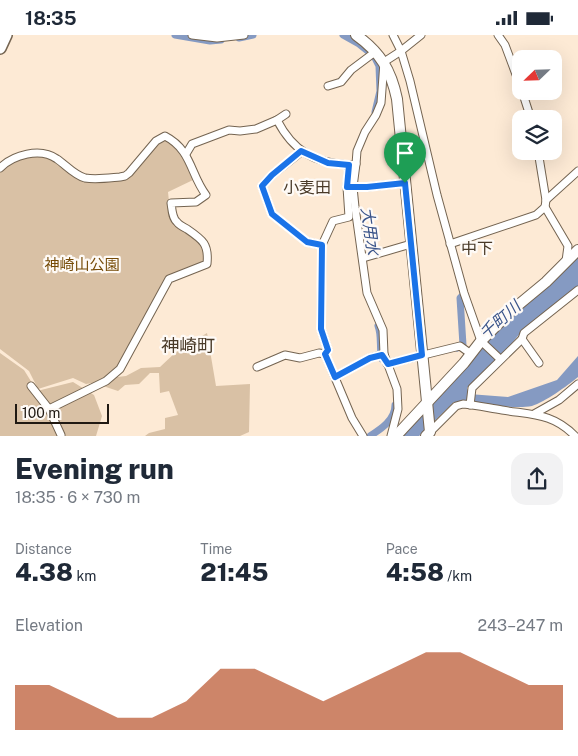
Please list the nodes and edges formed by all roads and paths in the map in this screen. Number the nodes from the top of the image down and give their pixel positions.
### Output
1 (6, 35) edge
2 (192, 35) edge
3 (244, 35) edge
4 (356, 35) edge
5 (393, 35) edge
6 (421, 35) edge
7 (498, 35) edge
8 (0, 48) edge
9 (402, 51) junction
10 (373, 54) junction
11 (384, 62) junction
12 (512, 64) edge
13 (328, 86) dead end
14 (286, 114) dead end
15 (277, 120) junction
16 (301, 151) junction
17 (186, 154) junction
18 (539, 160) edge
19 (353, 165) junction
20 (0, 168) edge
21 (578, 171) edge
22 (405, 183) junction
23 (350, 187) junction
24 (546, 204) junction
25 (353, 216) junction
26 (452, 243) junction
27 (411, 244) junction
28 (322, 245) junction
29 (578, 250) edge
30 (363, 258) junction
31 (566, 261) junction
32 (578, 290) edge
33 (522, 339) junction
34 (482, 342) junction
35 (325, 354) junction
36 (471, 354) junction
37 (382, 355) junction
38 (422, 355) junction
39 (499, 359) junction
40 (539, 363) dead end
41 (388, 364) junction
42 (257, 367) dead end
43 (335, 377) junction
44 (578, 384) edge
45 (31, 386) dead end
46 (471, 401) junction
47 (426, 406) junction
48 (49, 409) junction
49 (534, 414) junction
50 (428, 431) edge
51 (61, 435) edge
52 (363, 436) edge
53 (391, 436) edge
54 (396, 436) edge
55 (575, 436) edge

1 - 8 main road
2 - 3 street
4 - 10 street
5 - 9 street
6 - 9 street
7 - 12 street
9 - 11 street
9 - 26 street
10 - 11 street
10 - 13 street
11 - 19 street
11 - 22 street
14 - 15 street
15 - 16 street
15 - 17 street
16 - 19 street
16 - 28 street
17 - 20 street
17 - 48 street
18 - 24 street
19 - 23 street
21 - 24 street
22 - 23 street
22 - 27 street
23 - 25 street
24 - 26 street
24 - 31 street
25 - 28 street
25 - 30 street
26 - 34 street
27 - 30 street
27 - 38 street
28 - 35 street
29 - 31 street
30 - 37 street
31 - 34 street
32 - 33 street
33 - 39 street
33 - 40 street
34 - 36 street
34 - 39 street
35 - 42 street
35 - 43 street
36 - 38 street
36 - 47 street
37 - 41 street
37 - 43 street
38 - 41 street
38 - 47 street
39 - 46 street
41 - 53 street
43 - 52 street
44 - 49 street
45 - 48 street
46 - 49 street
46 - 50 street
47 - 50 street
47 - 54 street
48 - 51 street
49 - 55 street

